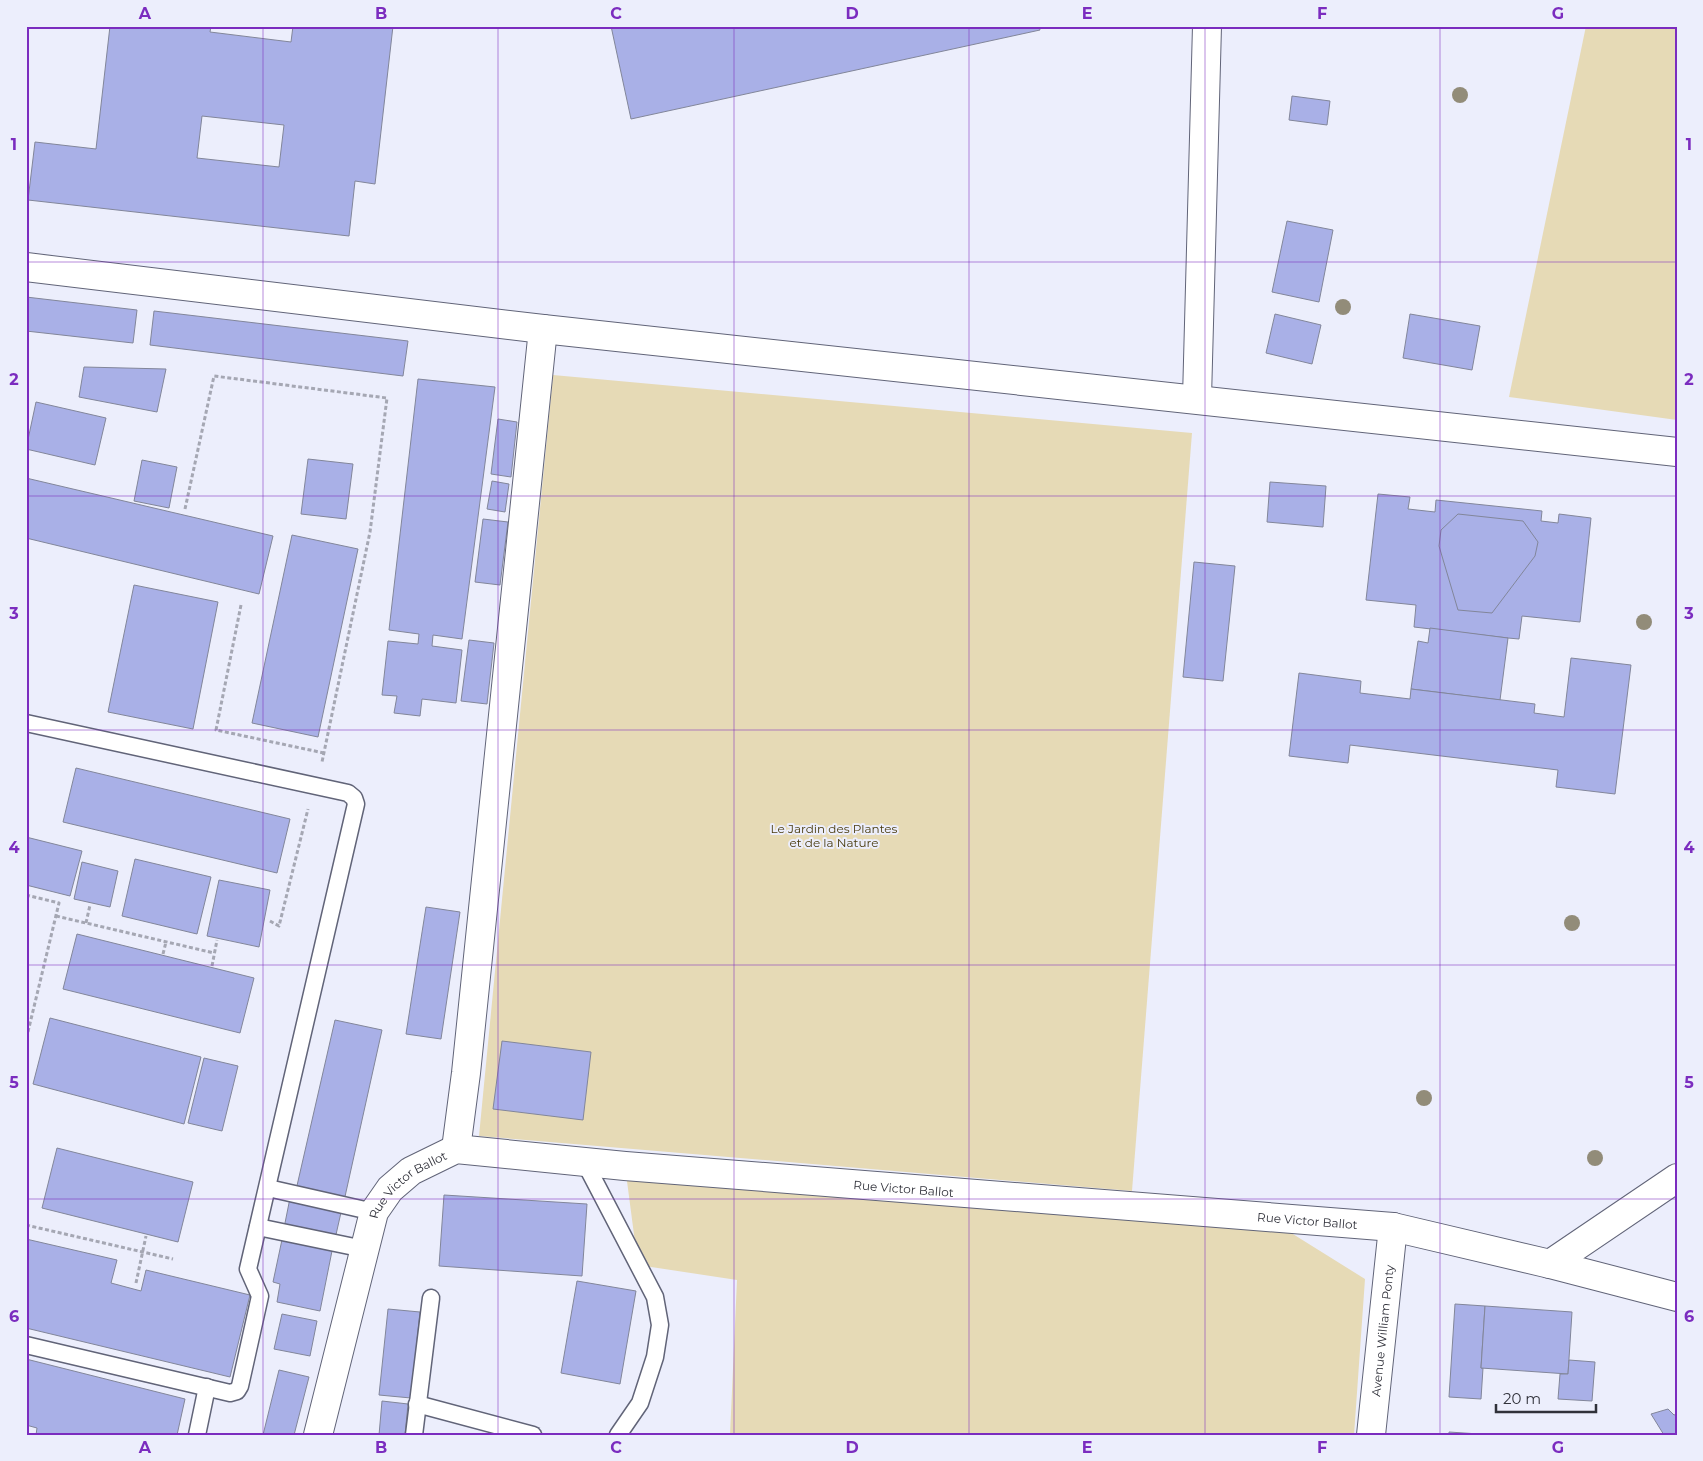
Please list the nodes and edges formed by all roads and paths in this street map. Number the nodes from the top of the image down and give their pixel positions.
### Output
1 (1207, 26) edge
2 (26, 267) edge
3 (543, 329) junction
4 (1197, 398) junction
5 (1677, 452) edge
6 (185, 509) dead end
7 (241, 605) dead end
8 (26, 723) edge
9 (324, 753) junction
10 (314, 785) junction
11 (26, 895) edge
12 (90, 905) dead end
13 (56, 916) junction
14 (270, 921) dead end
15 (86, 923) junction
16 (217, 940) dead end
17 (166, 942) junction
18 (214, 953) junction
19 (163, 954) dead end
20 (212, 966) dead end
21 (27, 1029) edge
22 (26, 1040) edge
23 (456, 1149) junction
24 (584, 1162) junction
25 (1677, 1178) edge
26 (268, 1188) junction
27 (374, 1212) junction
28 (26, 1225) edge
29 (258, 1227) junction
30 (1393, 1227) junction
31 (146, 1236) dead end
32 (364, 1249) junction
33 (143, 1252) junction
34 (173, 1259) dead end
35 (1550, 1264) junction
36 (136, 1284) dead end
37 (1677, 1297) edge
38 (431, 1298) dead end
39 (26, 1345) edge
40 (207, 1387) junction
41 (417, 1404) junction
42 (197, 1435) edge
43 (318, 1435) edge
44 (414, 1435) edge
45 (532, 1435) edge
46 (618, 1435) edge
47 (1371, 1435) edge

1 - 4 street
2 - 3 street
3 - 4 street
3 - 23 street
4 - 5 street
6 - 9 path
7 - 9 path
8 - 10 lane
9 - 10 path
10 - 14 path
10 - 26 lane
11 - 13 path
12 - 15 path
13 - 15 path
13 - 21 path
15 - 17 path
16 - 18 path
17 - 18 path
17 - 19 path
18 - 20 path
21 - 22 path
23 - 24 street, Rue Victor Ballot
23 - 27 street, Rue Victor Ballot
24 - 30 street, Rue Victor Ballot
24 - 46 lane
25 - 35 street
26 - 27 lane
26 - 29 lane
27 - 32 street, Rue Victor Ballot
28 - 33 path
29 - 32 lane
29 - 40 lane
30 - 35 street, Rue Victor Ballot
30 - 47 street, Avenue William Ponty
31 - 33 path
32 - 43 street, Rue Victor Ballot
33 - 34 path
33 - 36 path
35 - 37 street, Rue Victor Ballot
38 - 41 lane
39 - 40 lane
40 - 42 lane
41 - 44 lane
41 - 45 lane

